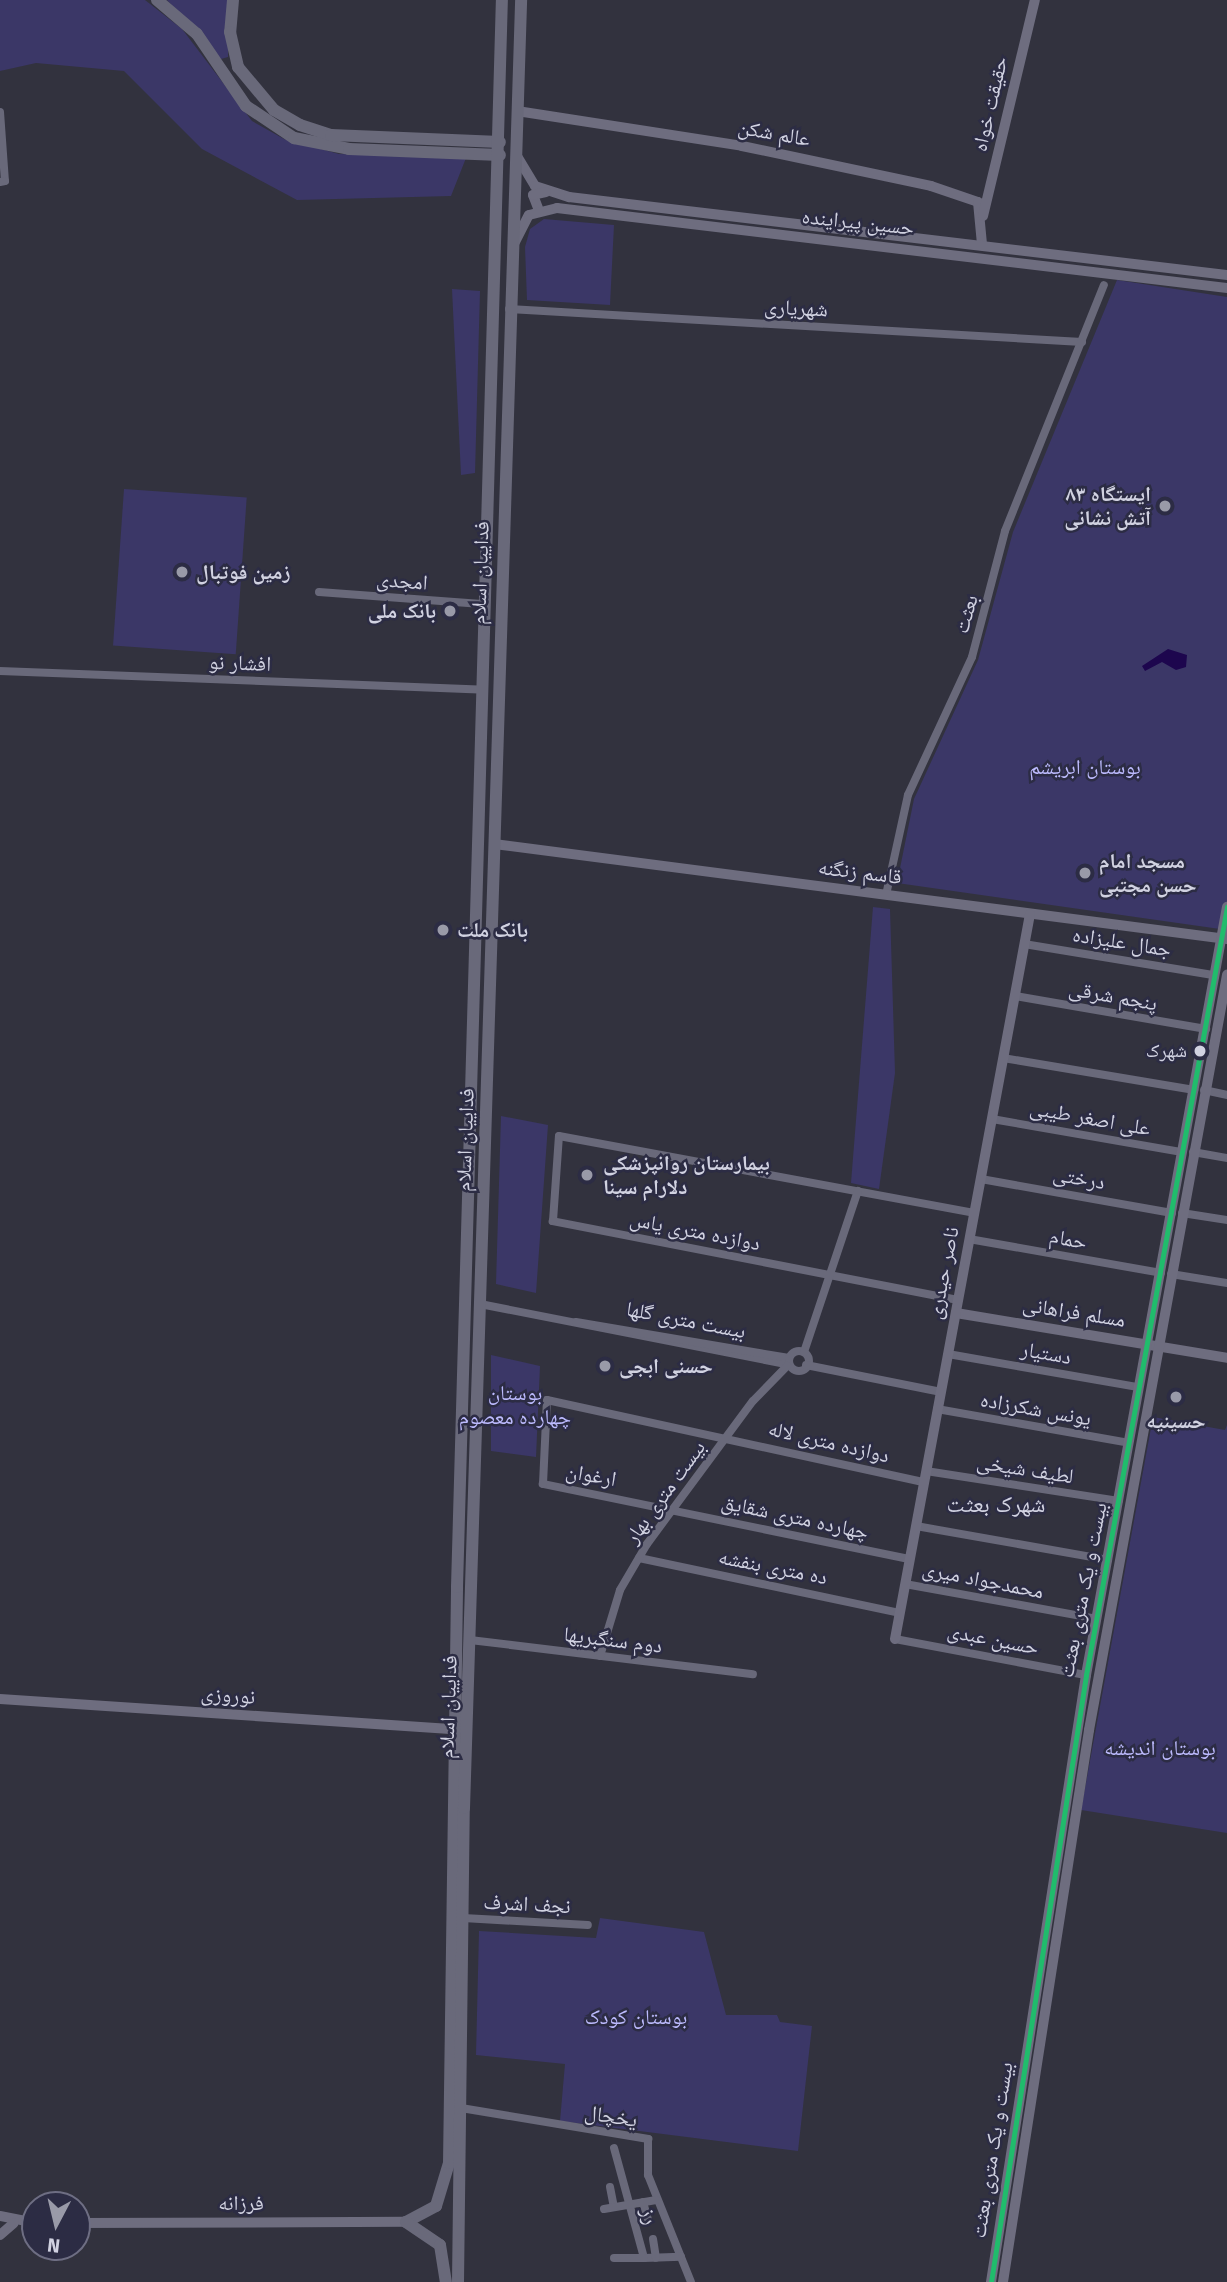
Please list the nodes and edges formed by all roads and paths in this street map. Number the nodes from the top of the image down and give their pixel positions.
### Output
1 (157, 0) edge
2 (233, 0) edge
3 (502, 0) edge
4 (521, 0) edge
5 (1035, 0) edge
6 (1, 111) edge
7 (517, 111) junction
8 (500, 149) junction
9 (515, 150) junction
10 (3, 181) edge
11 (546, 192) junction
12 (538, 208) junction
13 (983, 216) junction
14 (982, 244) junction
15 (511, 254) junction
16 (1227, 275) edge
17 (1104, 285) dead end
18 (1227, 288) edge
19 (509, 310) junction
20 (1082, 342) junction
21 (319, 592) dead end
22 (482, 604) junction
23 (0, 671) edge
24 (479, 689) junction
25 (494, 844) junction
26 (886, 895) junction
27 (1227, 907) edge
28 (1030, 914) junction
29 (1224, 939) edge
30 (1024, 944) junction
31 (1214, 975) junction
32 (1227, 976) edge
33 (1015, 996) junction
34 (1217, 1031) edge
35 (1003, 1058) junction
36 (1199, 1090) junction
37 (1227, 1095) edge
38 (992, 1119) junction
39 (1187, 1152) junction
40 (1227, 1158) edge
41 (981, 1179) junction
42 (858, 1191) junction
43 (974, 1213) junction
44 (1177, 1213) junction
45 (1227, 1220) edge
46 (970, 1239) junction
47 (1166, 1274) junction
48 (831, 1275) junction
49 (1227, 1283) edge
50 (958, 1300) junction
51 (480, 1304) junction
52 (956, 1313) junction
53 (1152, 1344) junction
54 (804, 1352) junction
55 (948, 1354) junction
56 (1227, 1357) edge
57 (788, 1362) junction
58 (807, 1365) junction
59 (1138, 1387) junction
60 (941, 1392) junction
61 (937, 1409) junction
62 (726, 1437) junction
63 (545, 1442) joint
64 (1129, 1443) junction
65 (925, 1476) junction
66 (1119, 1502) junction
67 (673, 1508) junction
68 (916, 1526) junction
69 (639, 1558) junction
70 (909, 1559) junction
71 (1108, 1560) junction
72 (905, 1584) junction
73 (900, 1613) junction
74 (1097, 1619) junction
75 (895, 1639) joint
76 (470, 1640) junction
77 (600, 1656) junction
78 (753, 1674) dead end
79 (1086, 1675) junction
80 (0, 1699) edge
81 (454, 1729) junction
82 (463, 1918) junction
83 (588, 1925) dead end
84 (461, 2108) junction
85 (614, 2148) dead end
86 (610, 2187) dead end
87 (656, 2200) junction
88 (643, 2202) junction
89 (629, 2205) junction
90 (614, 2207) junction
91 (604, 2209) dead end
92 (0, 2216) edge
93 (648, 2220) dead end
94 (406, 2222) junction
95 (14, 2223) junction
96 (21, 2223) edge
97 (91, 2223) edge
98 (0, 2235) edge
99 (653, 2239) dead end
100 (681, 2257) junction
101 (614, 2258) dead end
102 (644, 2258) junction
103 (656, 2258) junction
104 (446, 2282) edge
105 (458, 2282) edge
106 (691, 2282) edge
107 (991, 2282) edge
108 (1003, 2282) edge

1 - 8 main road
2 - 8 main road
3 - 8 main road, فداییان اسلام
4 - 7 main road, فداییان اسلام
5 - 13 street, حقیقت خواه
6 - 10 street
7 - 9 main road, فداییان اسلام
7 - 13 street, عالم شکن
8 - 22 main road, فداییان اسلام
9 - 11 street
9 - 15 main road, فداییان اسلام
11 - 12 street
11 - 14 street, حسین پیراینده
12 - 15 street
12 - 18 street, حسین پیراینده
13 - 14 street
14 - 16 street, حسین پیراینده
15 - 19 main road, فداییان اسلام
17 - 20 street, بعثت
19 - 20 street, شهریاری
19 - 25 main road, فداییان اسلام
20 - 26 street, بعثت
21 - 22 street, امجدی
22 - 24 main road, فداییان اسلام
23 - 24 street, افشار نو
24 - 81 main road, فداییان اسلام
25 - 26 street, قاسم زنگنه
25 - 51 main road, فداییان اسلام
26 - 28 street, قاسم زنگنه
27 - 29 street, بیست و یک متری بعثت
28 - 29 street, قاسم زنگنه
28 - 30 street, ناصر حیدری
29 - 31 street, بیست و یک متری بعثت
30 - 31 street, جمال علیزاده
30 - 33 street, ناصر حیدری
31 - 34 street, بیست و یک متری بعثت
32 - 34 street, بیست و یک متری بعثت
33 - 34 street, پنجم شرقی
33 - 35 street, ناصر حیدری
34 - 36 street, بیست و یک متری بعثت
35 - 36 street
35 - 38 street, ناصر حیدری
36 - 37 street
36 - 39 street, بیست و یک متری بعثت
38 - 39 street, علی اصغر طیبی
38 - 41 street, ناصر حیدری
39 - 40 street, علی اصغر طیبی
39 - 44 street, بیست و یک متری بعثت
41 - 43 street, ناصر حیدری
41 - 44 street, درختی
42 - 43 street
42 - 48 street
42 - 48 street, دوازده متری یاس
43 - 46 street, ناصر حیدری
44 - 45 street, درختی
44 - 47 street, بیست و یک متری بعثت
46 - 47 street, حمام
46 - 50 street, ناصر حیدری
47 - 49 street, حمام
47 - 53 street, بیست و یک متری بعثت
48 - 50 street, دوازده متری یاس
48 - 54 street
50 - 52 street, ناصر حیدری
51 - 57 street, بیست متری گلها
51 - 76 main road, فداییان اسلام
52 - 53 street, مسلم فراهانی
52 - 55 street, ناصر حیدری
53 - 56 street, مسلم فراهانی
53 - 59 street, بیست و یک متری بعثت
53 - 108 street, بیست و یک متری بعثت
54 - 57 street
54 - 58 street
55 - 59 street, دستیار
55 - 60 street, ناصر حیدری
57 - 58 street, بیست متری گلها
57 - 62 street, بیست متری بهار
58 - 60 street
59 - 64 street, بیست و یک متری بعثت
60 - 61 street, ناصر حیدری
61 - 64 street, یونس شکرزاده
61 - 65 street, ناصر حیدری
62 - 63 street, دوازده متری لاله
62 - 65 street, دوازده متری لاله
62 - 67 street, بیست متری بهار
63 - 67 street, ارغوان
64 - 66 street, بیست و یک متری بعثت
65 - 66 street, لطیف شیخی
65 - 68 street, ناصر حیدری
66 - 71 street, بیست و یک متری بعثت
67 - 69 street, بیست متری بهار
67 - 70 street, چهارده متری شقایق
68 - 70 street, ناصر حیدری
68 - 71 street
69 - 73 street, ده متری بنفشه
69 - 77 street, بیست متری بهار
70 - 72 street, ناصر حیدری
71 - 74 street, بیست و یک متری بعثت
72 - 73 street, ناصر حیدری
72 - 74 street, محمدجواد میری
73 - 75 street, ناصر حیدری
74 - 79 street, بیست و یک متری بعثت
75 - 79 street, حسین عبدی
76 - 77 street, دوم سنگبریها
76 - 82 main road, فداییان اسلام
77 - 78 street, دوم سنگبریها
79 - 107 street, بیست و یک متری بعثت
80 - 81 street, نوروزی
81 - 94 main road, فداییان اسلام
82 - 83 street, نجف اشرف
82 - 84 main road, فداییان اسلام
84 - 87 street, یخچال
84 - 105 main road, فداییان اسلام
85 - 89 street, رز
86 - 90 street
87 - 88 street
87 - 100 street, یخچال
88 - 89 street
88 - 93 street
89 - 90 street
89 - 102 street, رز
90 - 91 street
92 - 95 street
94 - 97 street, فرزانه
94 - 104 main road
95 - 96 street
95 - 98 street
99 - 103 street
100 - 103 street, رز
100 - 106 street, یخچال
101 - 102 street
102 - 103 street, رز

